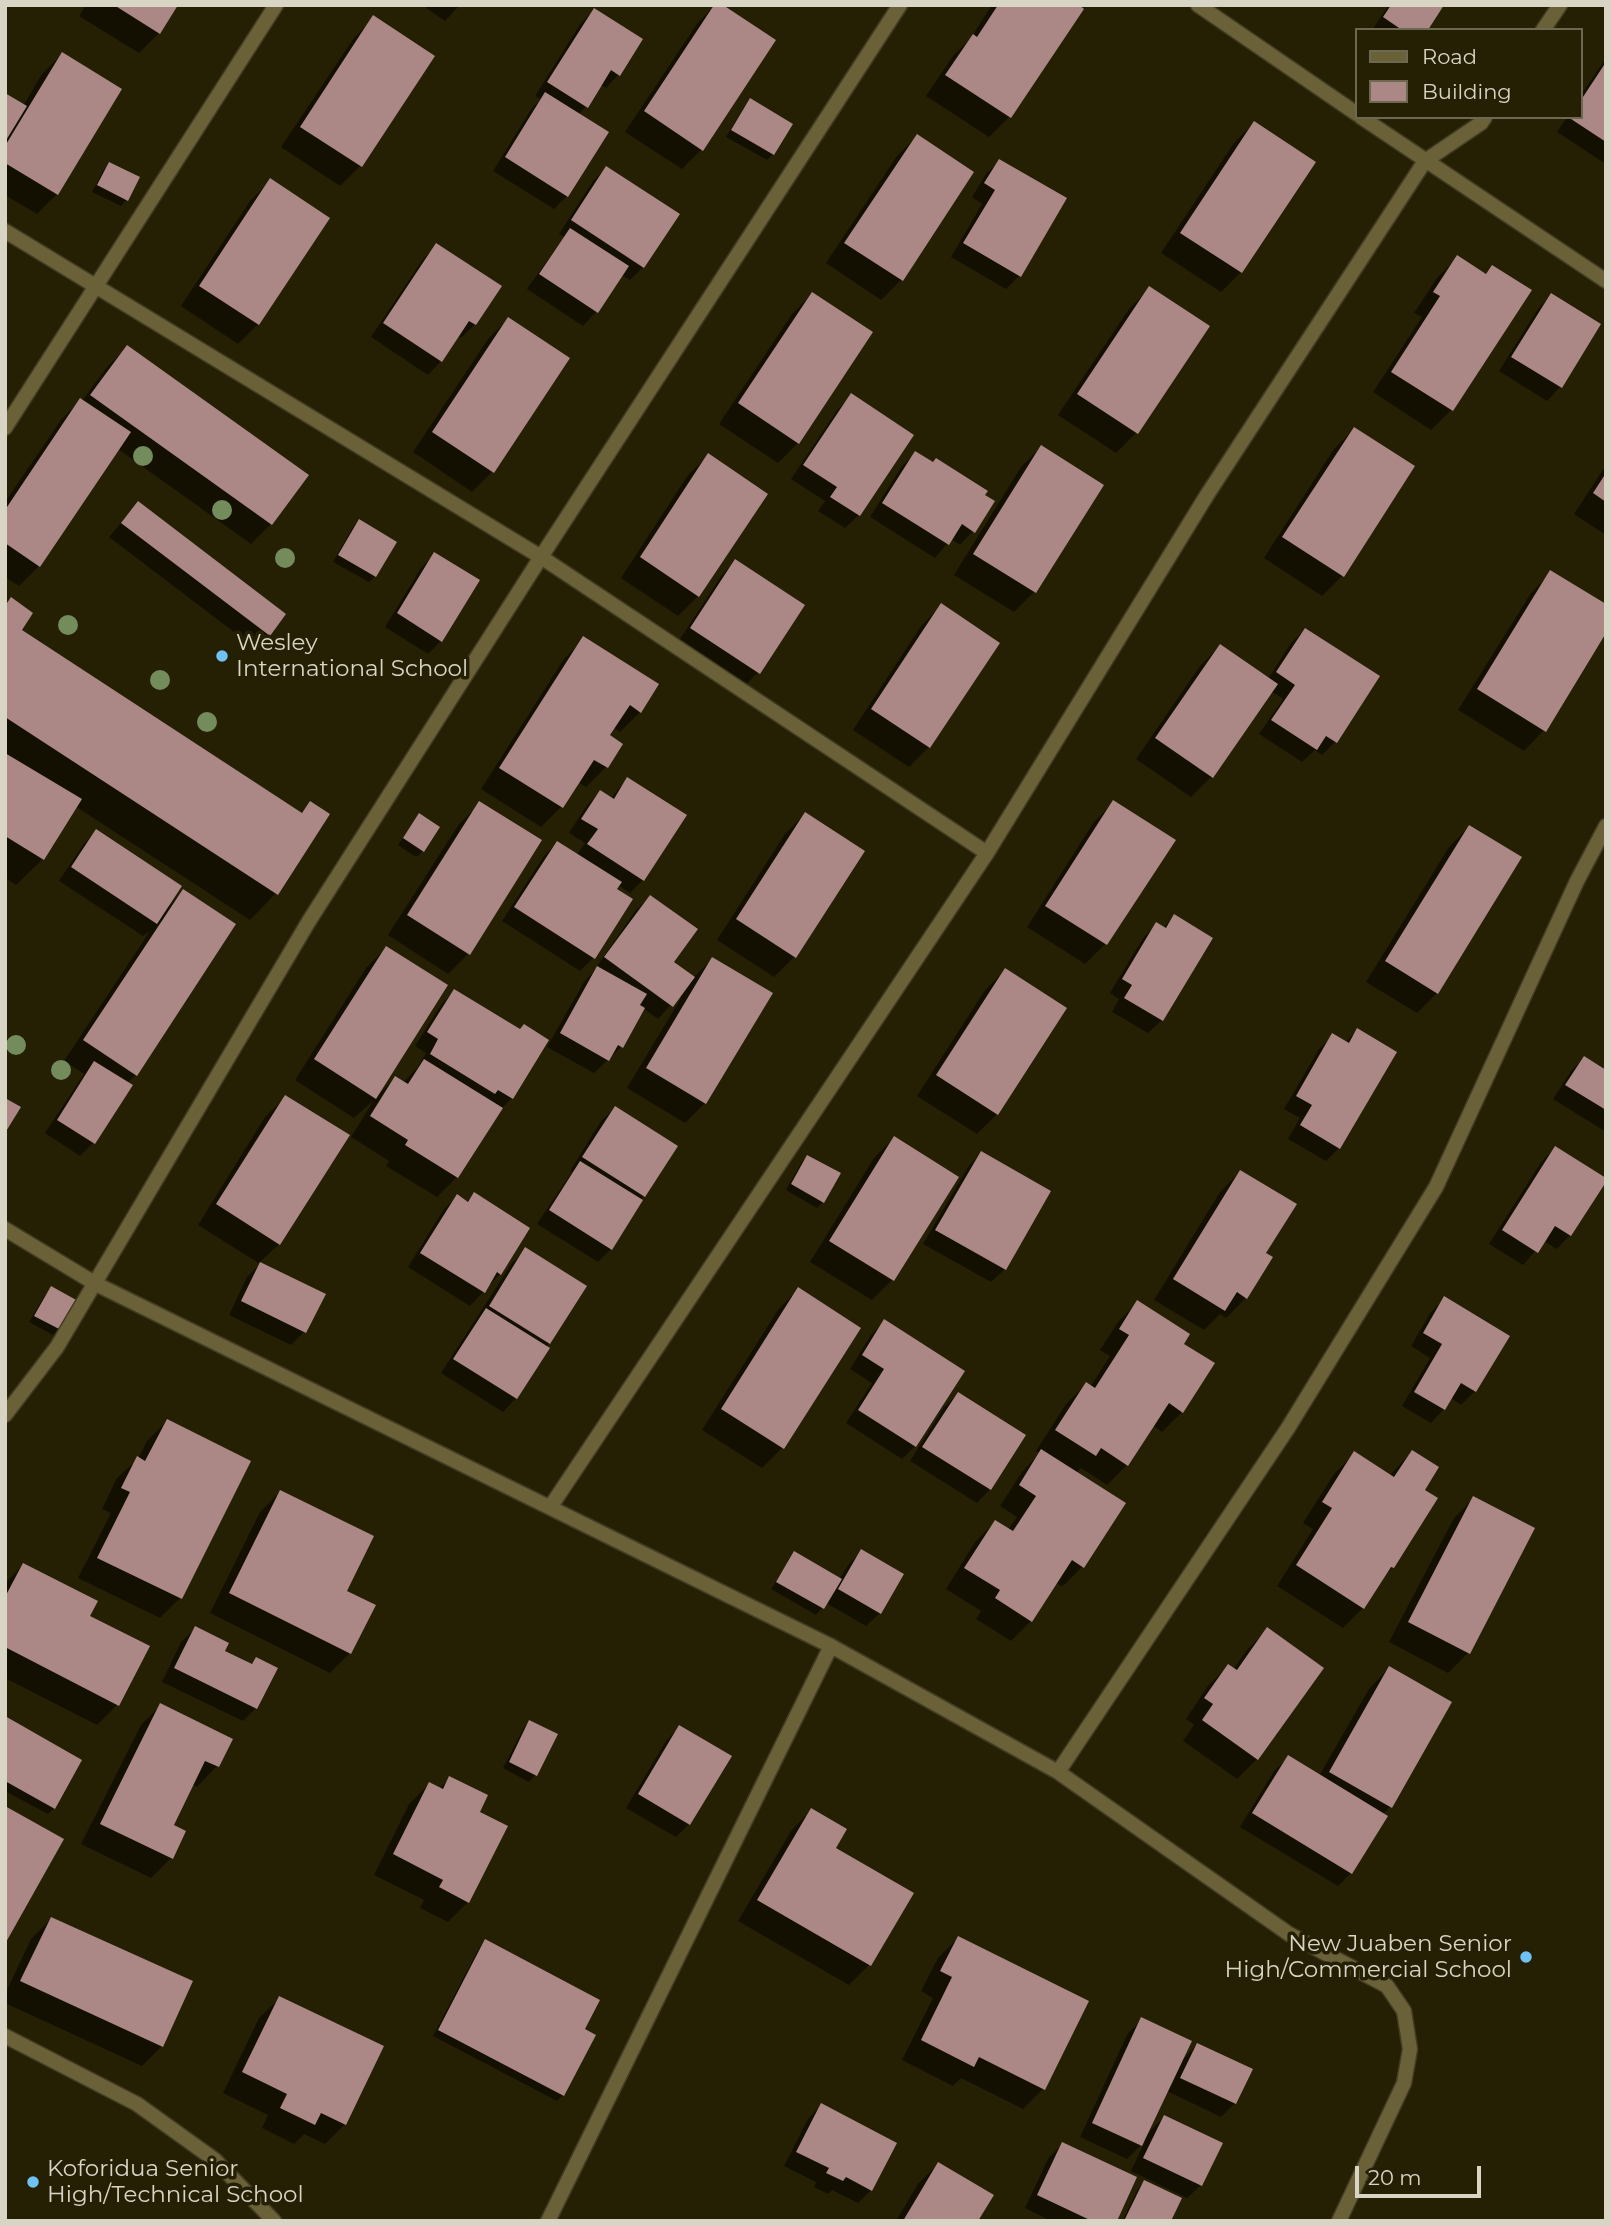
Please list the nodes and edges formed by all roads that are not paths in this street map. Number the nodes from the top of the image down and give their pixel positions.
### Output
1 (276, 5) edge
2 (900, 5) edge
3 (1198, 5) edge
4 (1560, 5) edge
5 (1545, 28) edge
6 (1356, 114) edge
7 (1363, 119) edge
8 (1484, 119) edge
9 (1425, 161) junction
10 (5, 231) edge
11 (1606, 281) edge
12 (95, 286) junction
13 (5, 428) edge
14 (541, 557) junction
15 (1606, 826) edge
16 (986, 853) junction
17 (5, 1229) edge
18 (96, 1284) junction
19 (5, 1415) edge
20 (551, 1506) junction
21 (831, 1646) junction
22 (1058, 1772) junction
23 (5, 2036) edge
24 (274, 2221) edge
25 (548, 2221) edge
26 (1339, 2221) edge

1 - 12 street
2 - 14 street
3 - 6 street
4 - 5 street
7 - 9 street
8 - 9 street
9 - 11 street
9 - 16 street
10 - 12 street
12 - 13 street
12 - 14 street
14 - 16 street
14 - 18 street
15 - 22 street
16 - 20 street
17 - 18 street
18 - 19 street
18 - 20 street
20 - 21 street
21 - 22 street
21 - 25 street
22 - 26 street
23 - 24 street

